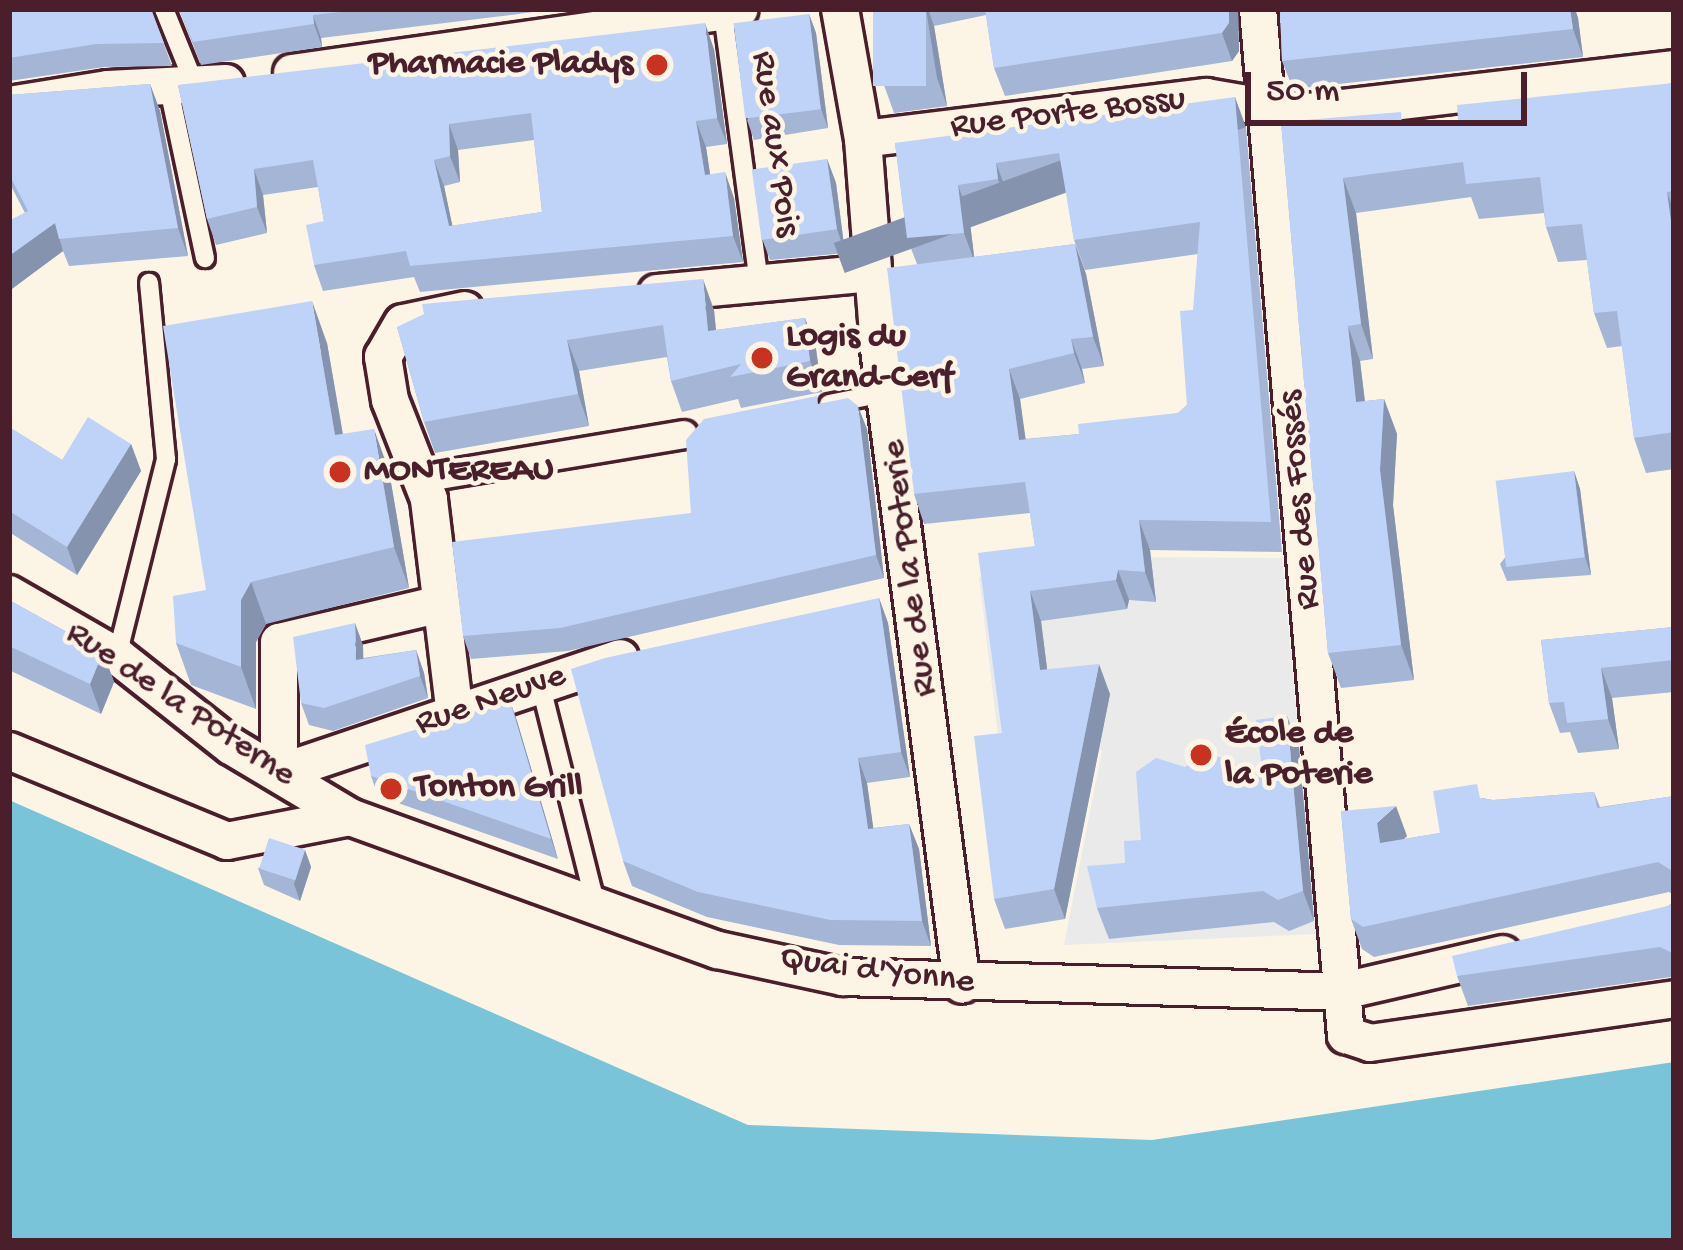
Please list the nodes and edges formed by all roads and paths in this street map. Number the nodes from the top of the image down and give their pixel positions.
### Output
1 (164, 9) edge
2 (840, 9) edge
3 (1258, 9) edge
4 (731, 11) edge
5 (482, 26) edge
6 (1674, 69) edge
7 (183, 89) junction
8 (9, 105) edge
9 (1270, 112) junction
10 (863, 139) junction
11 (205, 257) dead end
12 (881, 281) junction
13 (759, 283) junction
14 (149, 284) dead end
15 (609, 297) edge
16 (483, 309) edge
17 (889, 392) junction
18 (797, 411) edge
19 (694, 432) edge
20 (421, 478) junction
21 (9, 594) edge
22 (916, 594) junction
23 (441, 604) junction
24 (872, 604) edge
25 (652, 651) edge
26 (117, 656) junction
27 (540, 683) junction
28 (455, 715) junction
29 (9, 752) edge
30 (278, 773) junction
31 (350, 818) junction
32 (596, 906) junction
33 (1541, 945) edge
34 (962, 985) junction
35 (1339, 992) junction
36 (1674, 999) edge

1 - 7 lane
2 - 10 street, Rue de la Poterie
3 - 9 street, Rue des Fossés
4 - 5 street
4 - 13 lane, Rue aux Pois
5 - 7 street
6 - 9 street, Rue Porte Bossu
7 - 8 street
7 - 11 lane
9 - 10 street, Rue Porte Bossu
9 - 35 street, Rue des Fossés
10 - 12 street, Rue de la Poterie
12 - 13 street
12 - 17 street, Rue de la Poterie
13 - 15 street
14 - 26 lane
16 - 20 street
17 - 18 lane
17 - 22 street, Rue de la Poterie
19 - 20 street
20 - 23 street
21 - 26 street, Rue de la Poterne
22 - 24 street
22 - 34 street, Rue de la Poterie
23 - 28 street
23 - 30 street
25 - 27 street, Rue Neuve
26 - 30 street, Rue de la Poterne
27 - 28 street, Rue Neuve
27 - 32 lane
28 - 30 street, Rue Neuve
29 - 31 street
30 - 31 street, Rue de la Poterne
31 - 32 street, Quai d'Yonne
32 - 34 street, Quai d'Yonne
33 - 35 street, Quai d'Yonne
34 - 35 street, Quai d'Yonne
35 - 36 street

